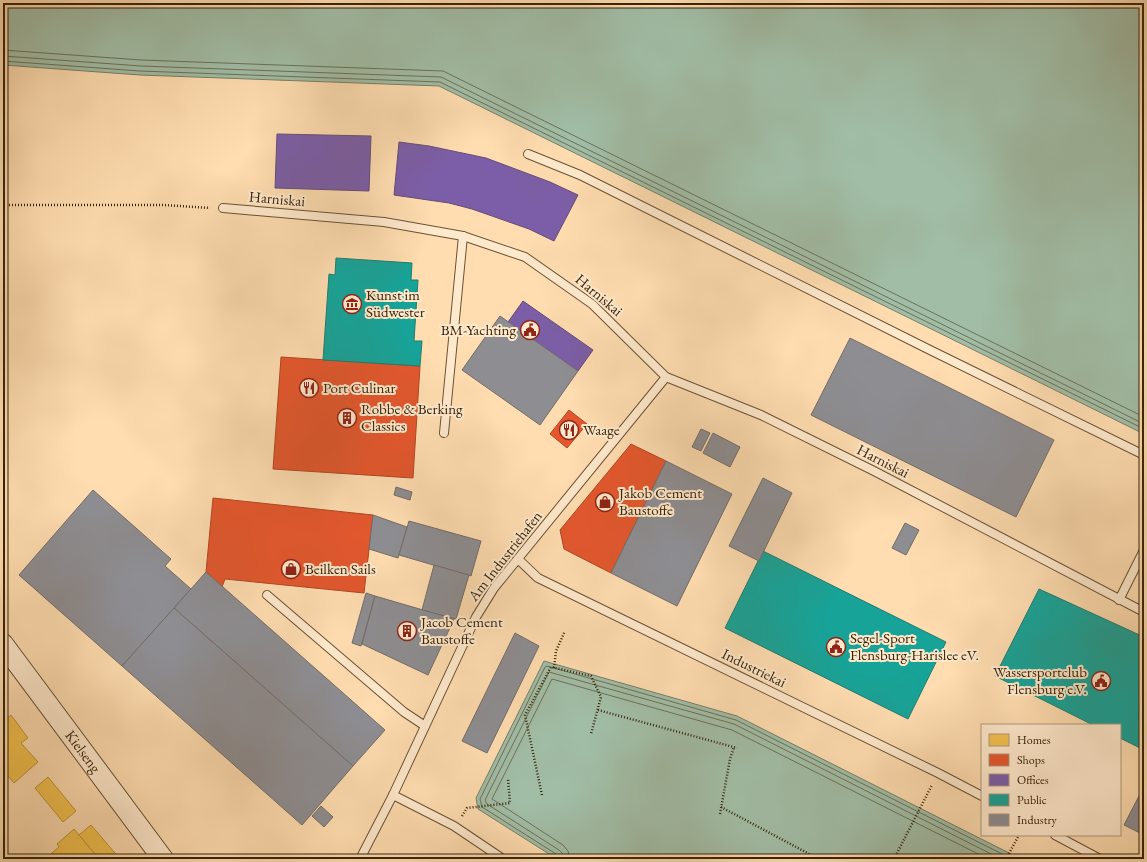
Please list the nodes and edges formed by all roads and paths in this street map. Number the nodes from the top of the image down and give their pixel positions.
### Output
1 (528, 154) dead end
2 (3, 205) edge
3 (223, 208) joint
4 (463, 236) junction
5 (666, 378) junction
6 (444, 433) dead end
7 (1144, 455) edge
8 (1144, 550) edge
9 (518, 559) junction
10 (267, 595) dead end
11 (1119, 600) junction
12 (1144, 612) edge
13 (565, 631) dead end
14 (3, 644) edge
15 (554, 668) junction
16 (598, 710) junction
17 (425, 726) junction
18 (591, 734) dead end
19 (938, 773) junction
20 (508, 780) dead end
21 (393, 795) junction
22 (542, 795) dead end
23 (981, 795) edge
24 (721, 807) junction
25 (468, 808) dead end
26 (720, 814) dead end
27 (1018, 836) edge
28 (1057, 836) edge
29 (813, 856) dead end
30 (163, 859) edge
31 (360, 859) edge
32 (503, 859) edge
33 (894, 859) edge
34 (1006, 859) edge
35 (1100, 859) edge

1 - 7 lane
2 - 3 path
3 - 4 lane, Harniskai
4 - 5 lane, Harniskai
4 - 6 lane
5 - 9 lane, Am Industriehafen
5 - 11 lane, Harniskai
8 - 11 lane
9 - 17 lane, Am Industriehafen
9 - 19 lane, Industriekai
10 - 17 lane
11 - 12 lane, Harniskai
13 - 15 path
14 - 30 street, Kielseng
15 - 16 path
15 - 22 path
16 - 18 path
16 - 24 path
17 - 21 lane, Am Industriehafen
19 - 23 lane, Industriekai
19 - 33 path
20 - 25 path
21 - 31 lane, Am Industriehafen
21 - 32 lane
24 - 26 path
24 - 29 path
27 - 34 path
28 - 35 lane

